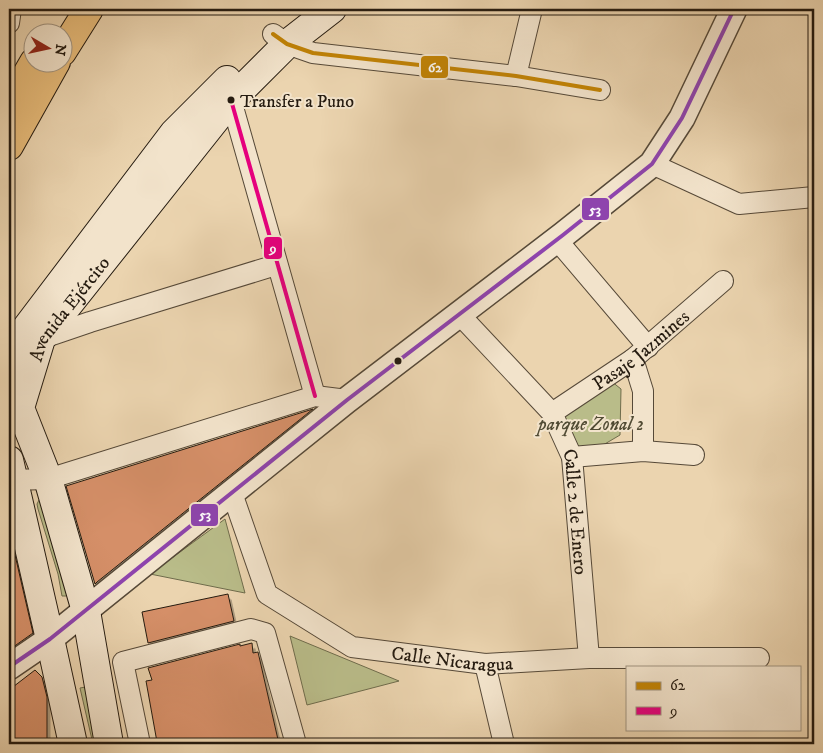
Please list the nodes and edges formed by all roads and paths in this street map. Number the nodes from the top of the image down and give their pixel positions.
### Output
1 (10, 9) edge
2 (66, 9) edge
3 (89, 9) edge
4 (306, 9) edge
5 (332, 9) edge
6 (532, 9) edge
7 (734, 9) edge
8 (58, 22) edge
9 (9, 23) edge
10 (72, 36) edge
11 (280, 39) junction
12 (28, 72) edge
13 (50, 72) edge
14 (516, 76) junction
15 (600, 90) dead end
16 (230, 100) junction
17 (9, 105) edge
18 (11, 138) edge
19 (652, 164) junction
20 (814, 197) edge
21 (556, 240) junction
22 (276, 265) junction
23 (723, 281) dead end
24 (460, 314) junction
25 (31, 337) junction
26 (640, 353) junction
27 (9, 370) edge
28 (315, 396) junction
29 (347, 400) junction
30 (14, 410) edge
31 (552, 413) junction
32 (644, 451) junction
33 (694, 454) dead end
34 (572, 457) junction
35 (10, 473) edge
36 (48, 479) junction
37 (232, 493) junction
38 (86, 611) junction
39 (50, 639) junction
40 (588, 658) junction
41 (759, 658) dead end
42 (485, 664) junction
43 (9, 667) edge
44 (73, 744) edge
45 (109, 744) edge
46 (140, 744) edge
47 (296, 744) edge
48 (504, 744) edge

1 - 9 street
2 - 8 main road
3 - 10 main road
4 - 11 main road, Avenida Ejército
5 - 11 main road, Avenida Ejército
6 - 14 street
7 - 19 street
11 - 14 street
11 - 16 main road, Avenida Ejército
11 - 25 main road, Avenida Ejército
12 - 17 main road
13 - 18 main road
14 - 15 street
16 - 22 street
16 - 25 main road, Avenida Ejército
19 - 20 street
19 - 21 street
21 - 24 street
21 - 26 street
22 - 25 street
22 - 28 street
23 - 26 street, Pasaje Jazmines
24 - 29 street
24 - 31 street, Calle 2 de Enero
25 - 27 main road, Avenida Ejército
25 - 30 main road, Avenida Ejército
26 - 31 street, Pasaje Jazmines
26 - 32 street
28 - 29 street
28 - 36 street
29 - 37 street
30 - 36 main road, Avenida Ejército
31 - 34 street, Calle 2 de Enero
32 - 33 street
32 - 34 street
34 - 40 street, Calle 2 de Enero
35 - 36 street
35 - 39 main road
36 - 38 main road, Avenida Ejército
37 - 38 street
37 - 42 street, Calle Nicaragua
38 - 39 street
38 - 45 main road, Avenida Ejército
39 - 43 street
39 - 44 main road
40 - 41 street, Calle Nicaragua
40 - 42 street, Calle Nicaragua
42 - 48 street
46 - 47 street

